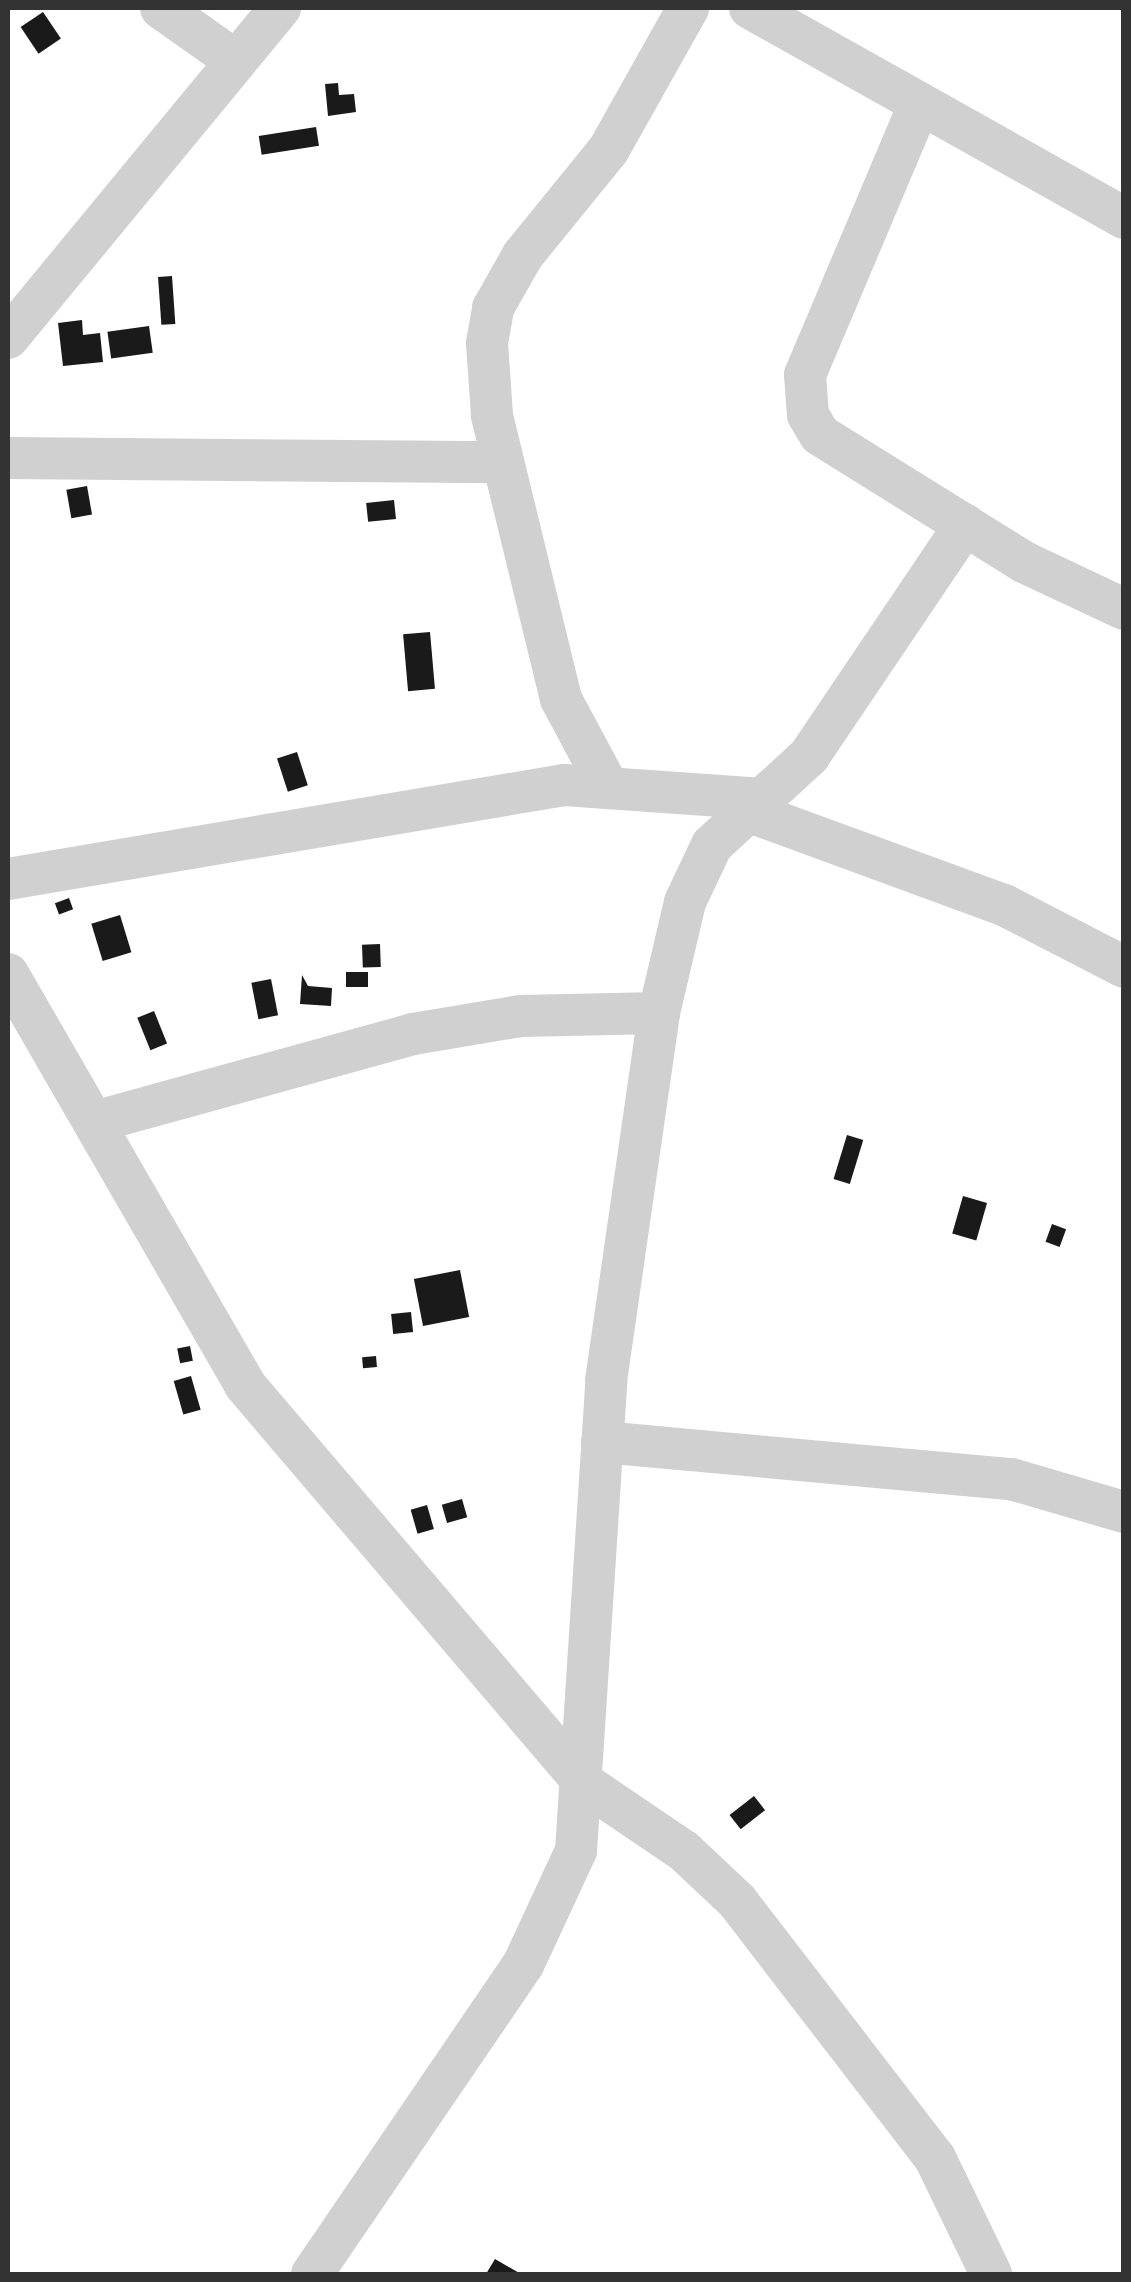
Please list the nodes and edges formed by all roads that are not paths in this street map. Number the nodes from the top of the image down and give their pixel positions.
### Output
1 (160, 8) edge
2 (280, 8) edge
3 (688, 8) edge
4 (750, 8) edge
5 (233, 60) junction
6 (919, 105) junction
7 (1124, 218) edge
8 (8, 338) edge
9 (8, 458) edge
10 (503, 462) junction
11 (965, 525) junction
12 (1124, 609) edge
13 (608, 787) junction
14 (755, 805) junction
15 (8, 879) edge
16 (1124, 967) edge
17 (8, 974) edge
18 (659, 1013) junction
19 (94, 1122) junction
20 (602, 1442) junction
21 (1124, 1512) edge
22 (585, 1784) junction
23 (312, 2274) edge
24 (991, 2274) edge

1 - 5 street
2 - 5 street
3 - 10 street
4 - 6 street
5 - 8 street
6 - 7 street
6 - 11 street
9 - 10 street
10 - 13 street
11 - 12 street
11 - 14 street
13 - 14 street
13 - 15 street
14 - 16 street
14 - 18 street
17 - 19 street
18 - 19 street
18 - 20 street
19 - 22 street
20 - 21 street
20 - 22 street
22 - 23 street
22 - 24 street

